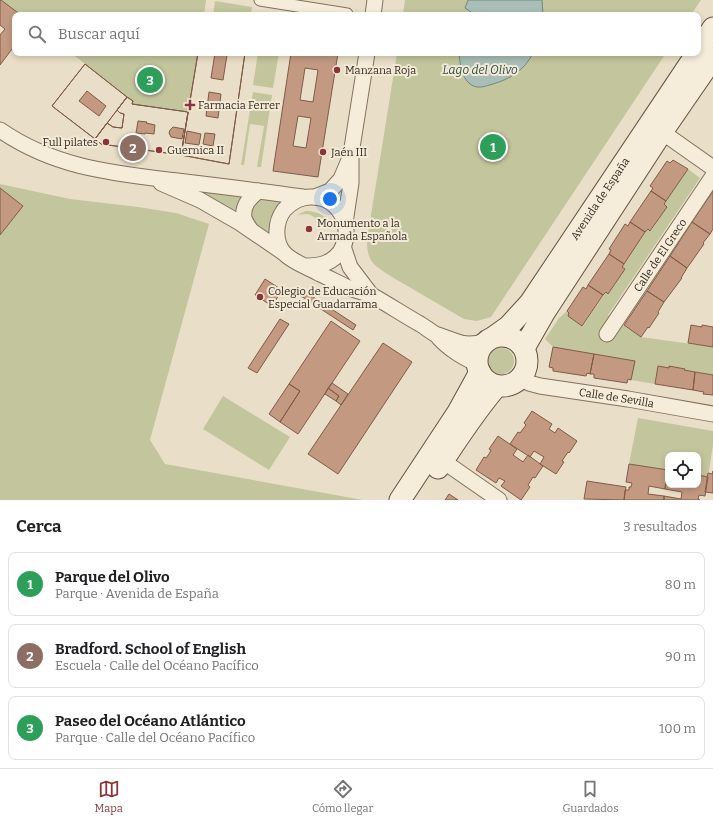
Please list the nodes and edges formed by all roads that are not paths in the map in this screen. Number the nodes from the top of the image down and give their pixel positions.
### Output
1 (260, 0) edge
2 (375, 0) edge
3 (335, 12) edge
4 (373, 12) edge
5 (713, 28) edge
6 (701, 46) edge
7 (367, 56) edge
8 (694, 56) edge
9 (713, 58) edge
10 (707, 76) edge
11 (0, 130) edge
12 (662, 132) junction
13 (351, 154) junction
14 (713, 168) edge
15 (713, 176) edge
16 (146, 177) junction
17 (258, 191) junction
18 (309, 197) junction
19 (345, 222) junction
20 (250, 229) junction
21 (343, 246) junction
22 (290, 257) junction
23 (305, 266) junction
24 (372, 296) junction
25 (436, 334) junction
26 (607, 334) dead end
27 (491, 338) junction
28 (524, 348) junction
29 (478, 368) junction
30 (520, 378) junction
31 (498, 386) junction
32 (713, 414) edge
33 (443, 461) junction
34 (400, 500) edge
35 (417, 500) edge
36 (499, 500) edge

1 - 3 street
2 - 4 street
5 - 6 main road, Avenida de España
7 - 13 street
8 - 27 main road, Avenida de España
9 - 10 main road, Avenida de España
10 - 12 main road, Avenida de España
11 - 16 street
12 - 14 street
12 - 28 main road, Avenida de España
13 - 18 street
13 - 19 street
15 - 26 street, Calle de El Greco
16 - 17 street
16 - 20 street
17 - 18 street
17 - 20 street
18 - 19 street
18 - 22 street
19 - 21 street
20 - 22 street
21 - 23 street
21 - 24 street
22 - 23 street
23 - 24 street
24 - 25 street
25 - 27 street
25 - 29 street
27 - 28 main road
27 - 29 main road
28 - 30 main road
29 - 31 main road
29 - 34 main road
30 - 31 main road
30 - 32 street, Calle de Sevilla
31 - 33 main road
33 - 35 main road
33 - 36 street

